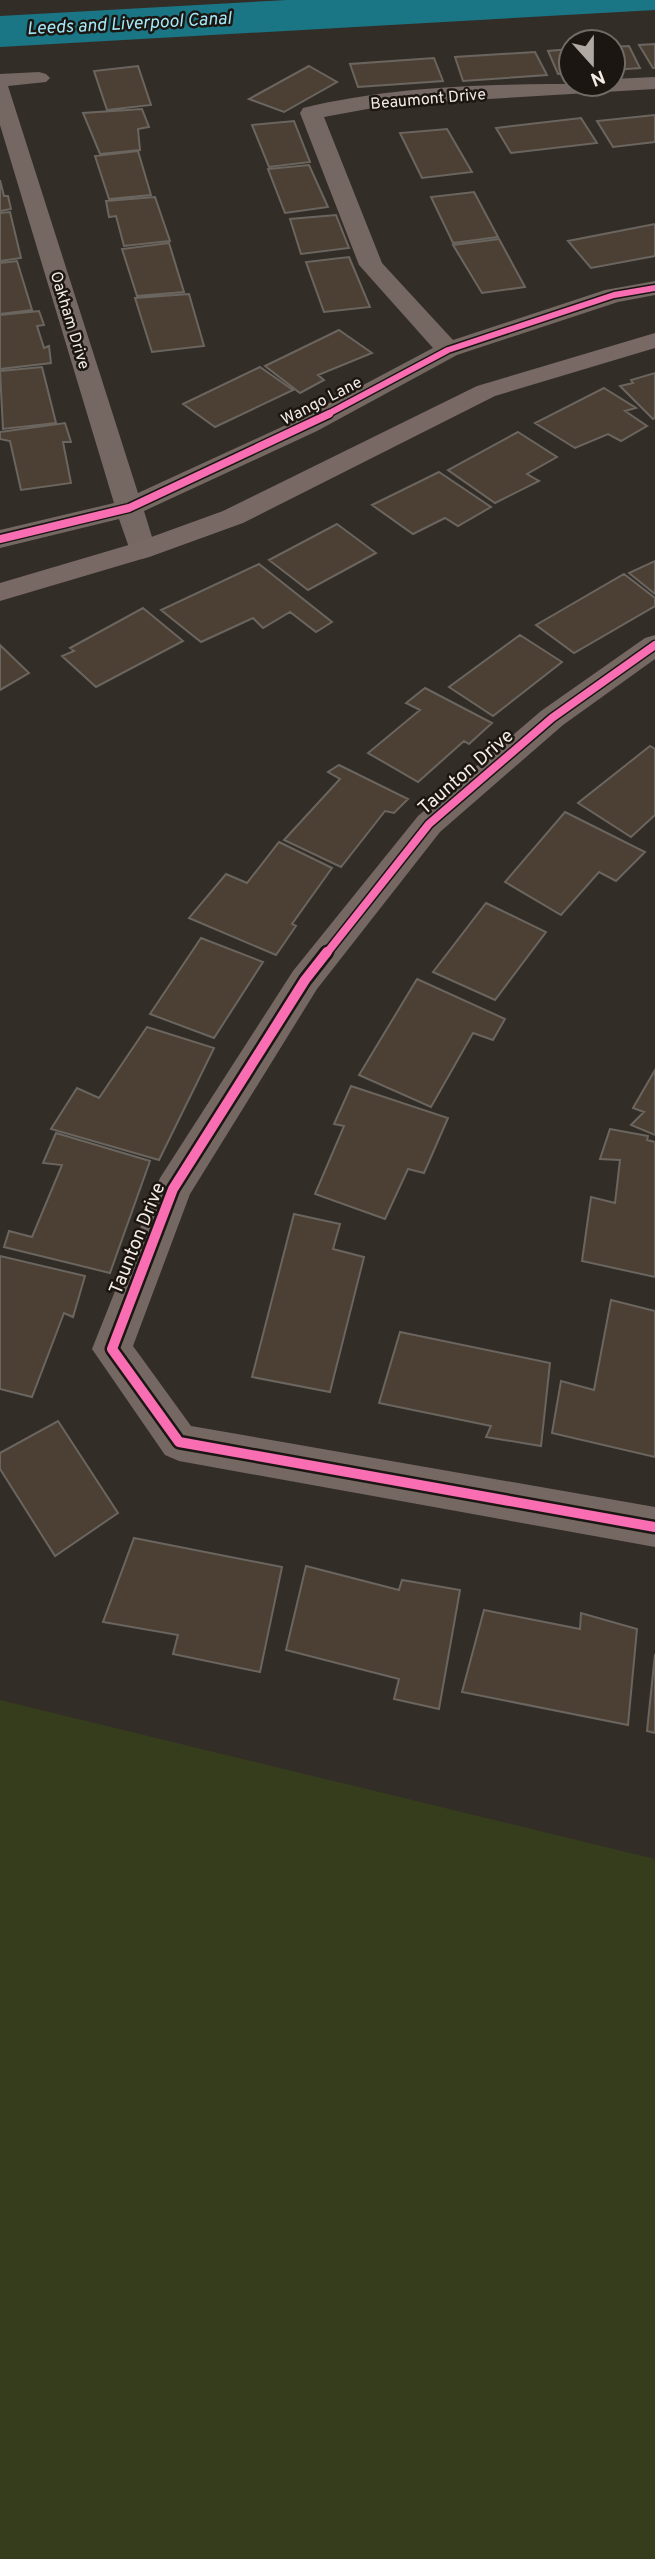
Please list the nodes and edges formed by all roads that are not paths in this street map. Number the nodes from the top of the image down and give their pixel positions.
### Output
1 (39, 78) dead end
2 (0, 80) edge
3 (655, 83) edge
4 (0, 90) edge
5 (655, 288) edge
6 (655, 340) edge
7 (449, 350) junction
8 (129, 508) junction
9 (0, 539) edge
10 (142, 550) junction
11 (0, 592) edge
12 (655, 645) edge
13 (655, 1527) edge

1 - 2 street
3 - 7 street, Beaumont Drive
4 - 8 street, Oakham Drive
5 - 7 street, Wango Lane
6 - 10 main road
7 - 8 street, Wango Lane
8 - 9 street, Wango Lane
8 - 10 street, Oakham Drive
10 - 11 main road
12 - 13 street, Taunton Drive

